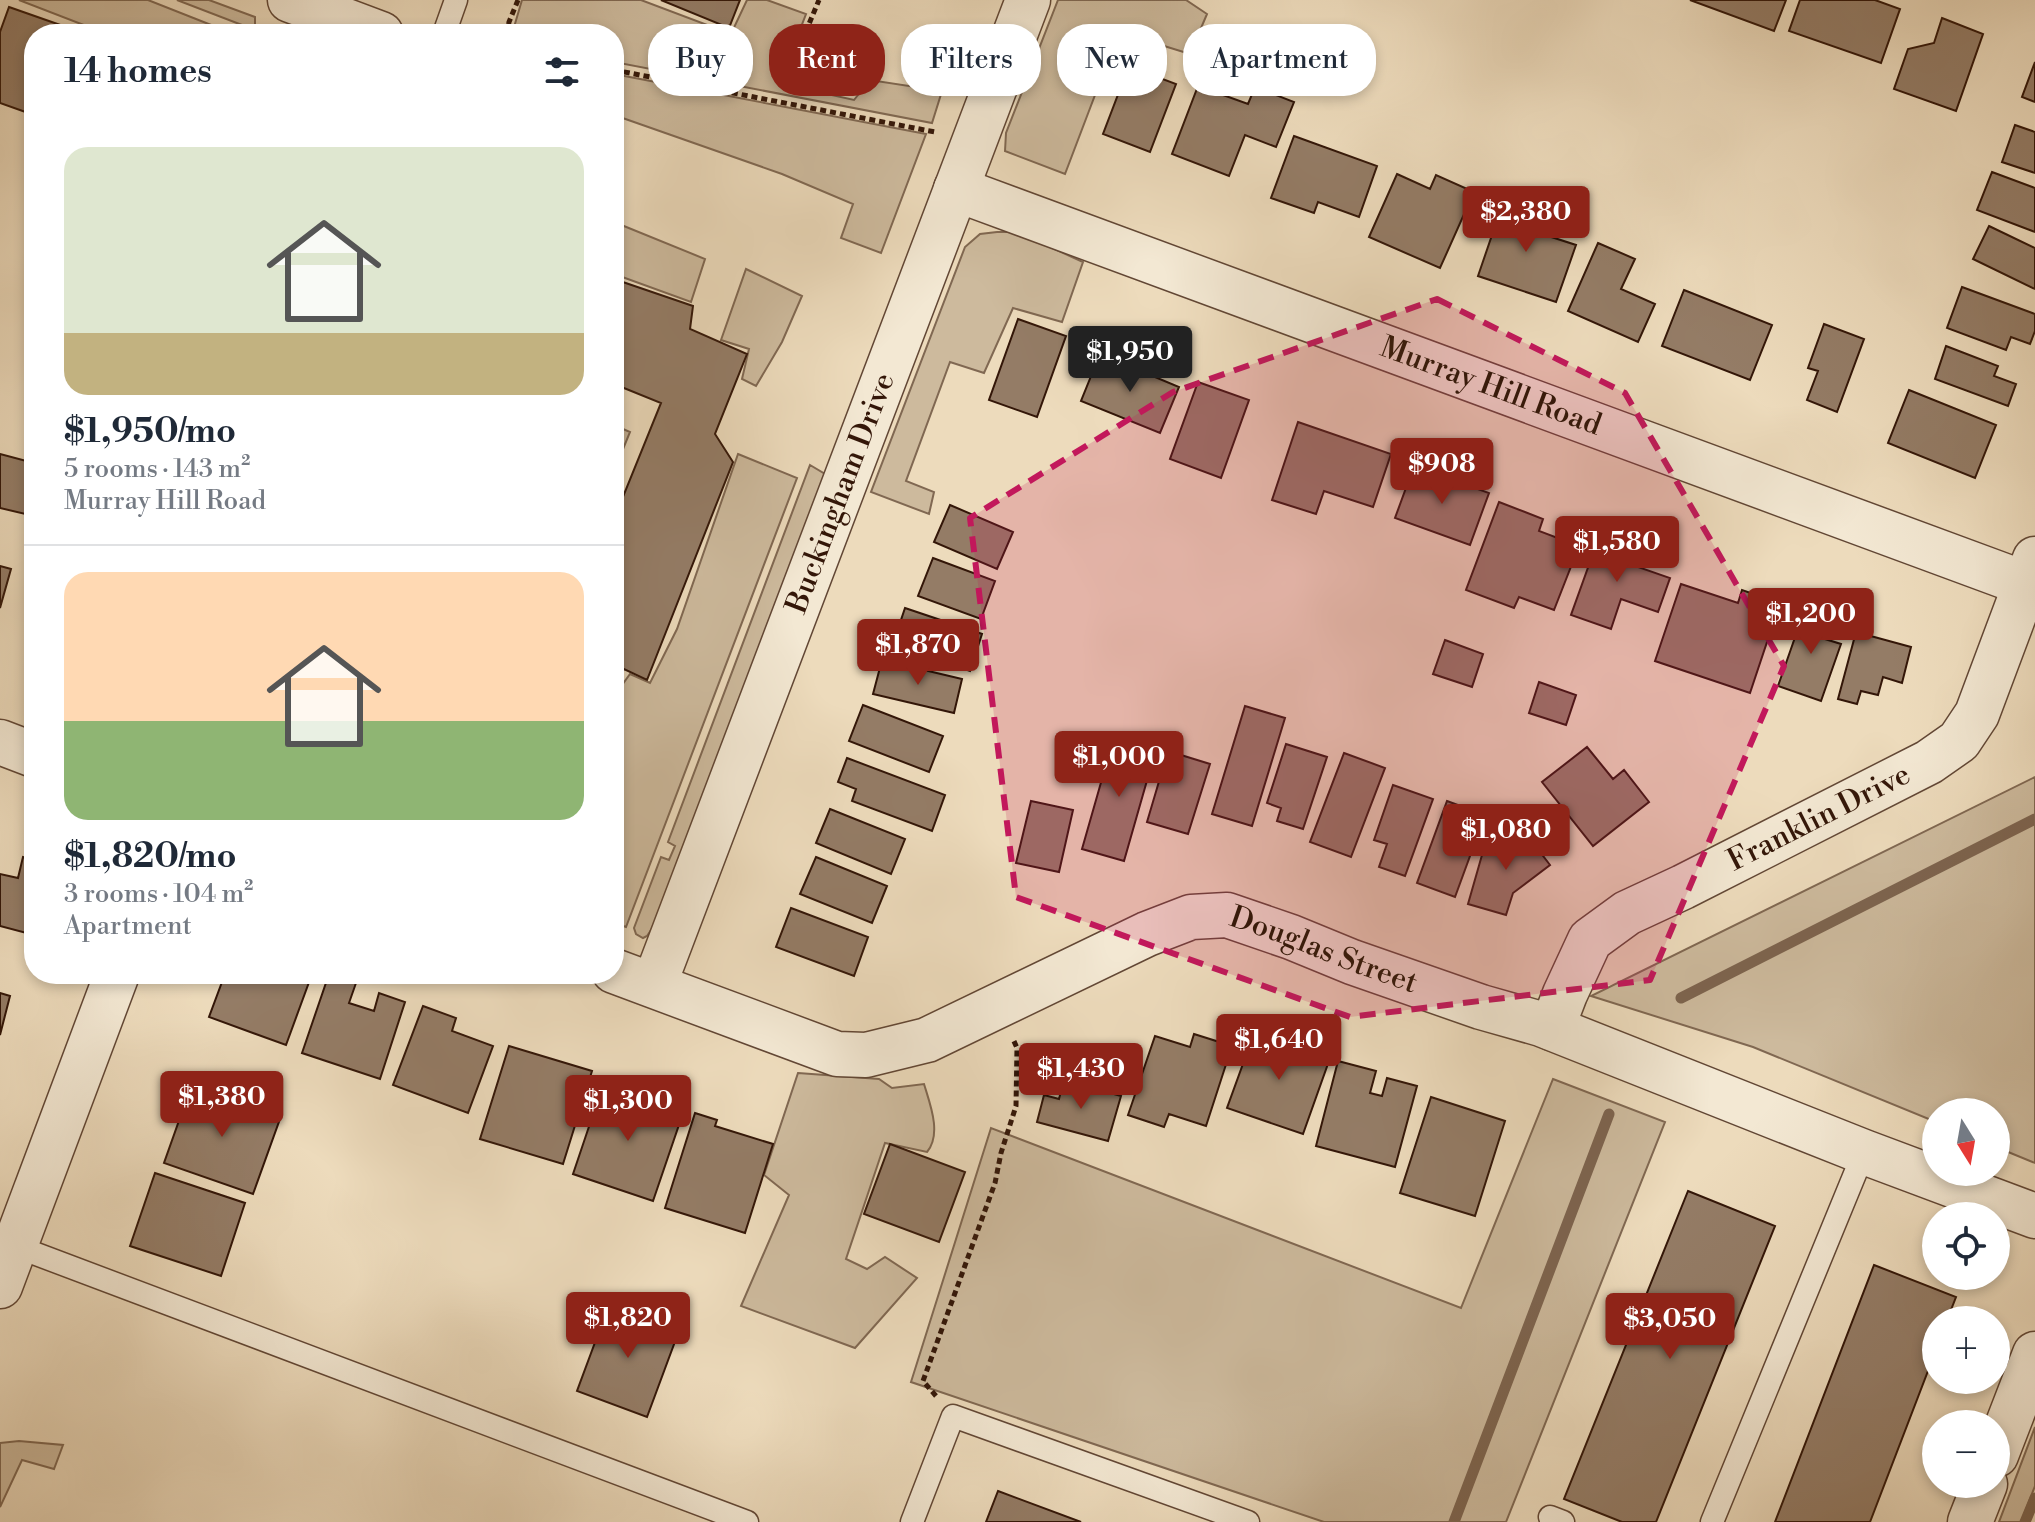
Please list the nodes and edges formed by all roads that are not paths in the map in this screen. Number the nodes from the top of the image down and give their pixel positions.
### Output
1 (290, 0) edge
2 (456, 0) edge
3 (1028, 0) edge
4 (354, 24) edge
5 (448, 24) edge
6 (956, 189) junction
7 (2030, 572) edge
8 (0, 742) edge
9 (24, 751) edge
10 (624, 974) edge
11 (113, 984) edge
12 (654, 985) junction
13 (1552, 1028) junction
14 (1864, 1152) junction
15 (2035, 1216) edge
16 (5, 1267) edge
17 (2035, 1354) edge
18 (2010, 1419) edge
19 (1979, 1498) edge
20 (747, 1522) edge
21 (912, 1522) edge
22 (1248, 1522) edge
23 (1712, 1522) edge
24 (1970, 1522) edge

1 - 4 street
2 - 5 lane
3 - 6 street, Buckingham Drive
6 - 7 street, Murray Hill Road
6 - 12 street, Buckingham Drive
7 - 13 street, Franklin Drive
8 - 9 street
10 - 12 street, Douglas Street
11 - 16 street
12 - 13 street, Douglas Street
13 - 14 street, Douglas Street
14 - 15 street, Douglas Street
14 - 23 lane
16 - 20 lane
17 - 18 street
19 - 24 street
21 - 22 lane

